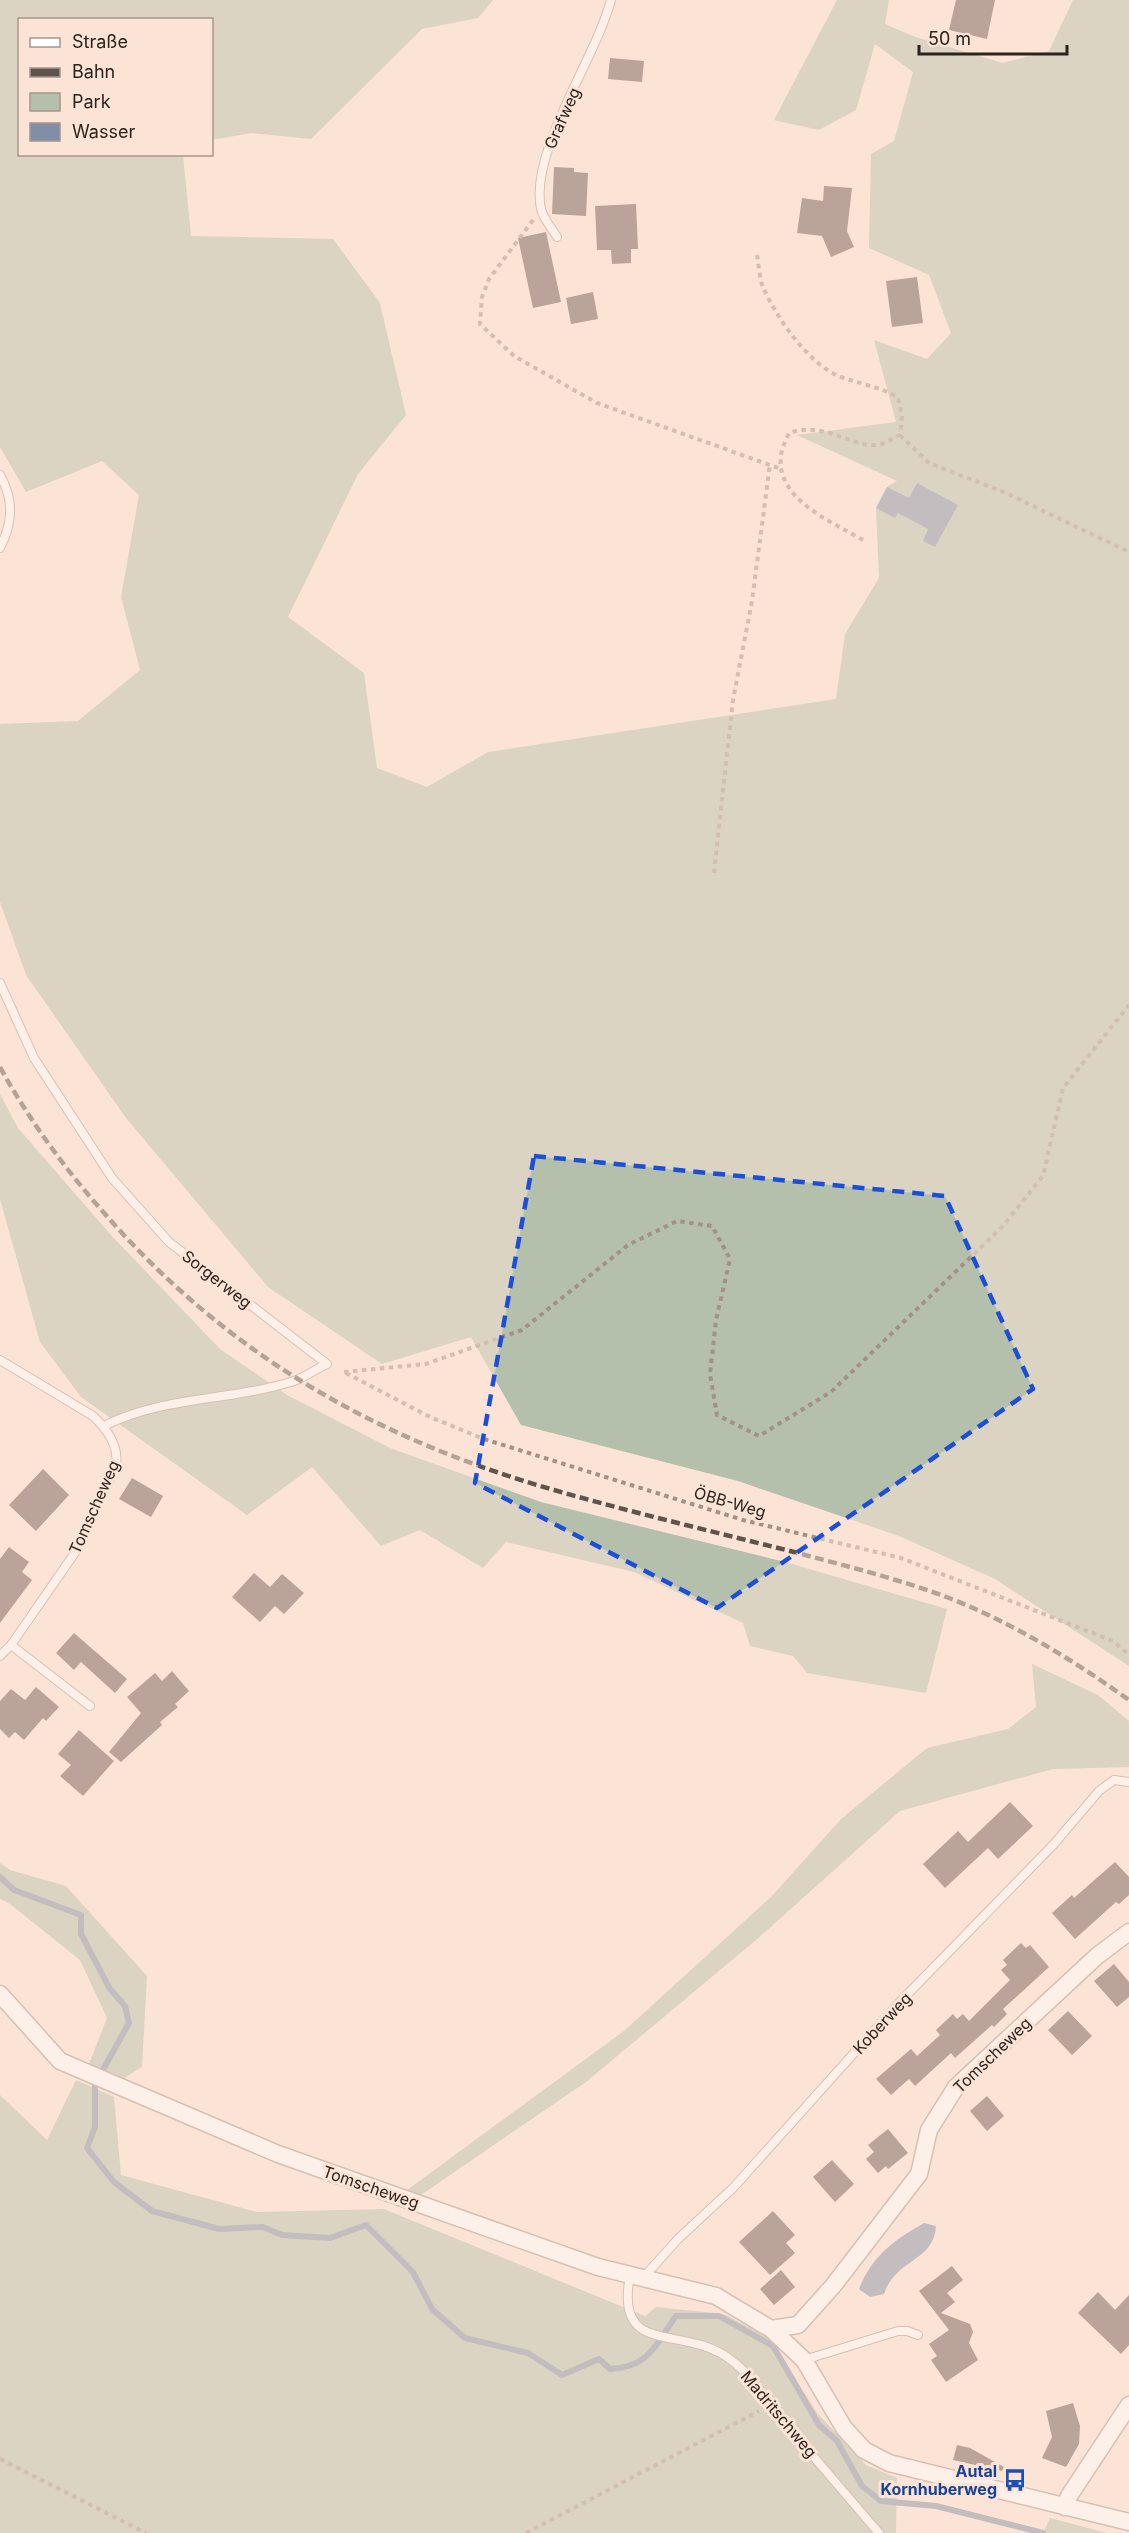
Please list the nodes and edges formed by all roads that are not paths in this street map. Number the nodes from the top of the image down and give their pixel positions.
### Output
1 (611, 0) edge
2 (557, 237) dead end
3 (0, 475) edge
4 (0, 548) edge
5 (0, 983) edge
6 (0, 1360) edge
7 (104, 1426) junction
8 (11, 1645) junction
9 (0, 1656) edge
10 (90, 1706) dead end
11 (1129, 1782) edge
12 (1129, 1932) edge
13 (0, 1994) edge
14 (636, 2278) junction
15 (771, 2329) junction
16 (918, 2335) dead end
17 (804, 2360) junction
18 (1129, 2405) edge
19 (1065, 2507) junction
20 (1129, 2522) edge
21 (879, 2533) edge

1 - 2 lane, Grafweg
3 - 4 lane
5 - 7 lane, Sorgerweg
6 - 7 lane, Tomscheweg
7 - 8 lane, Tomscheweg
8 - 9 lane, Tomscheweg
8 - 10 lane
11 - 14 lane, Koberweg
12 - 15 street, Tomscheweg
13 - 14 street, Tomscheweg
14 - 15 street, Tomscheweg
14 - 21 lane, Madritschweg
15 - 17 street, Tomscheweg
16 - 17 lane
17 - 19 street, Tomscheweg
18 - 19 street
19 - 20 street, Tomscheweg

